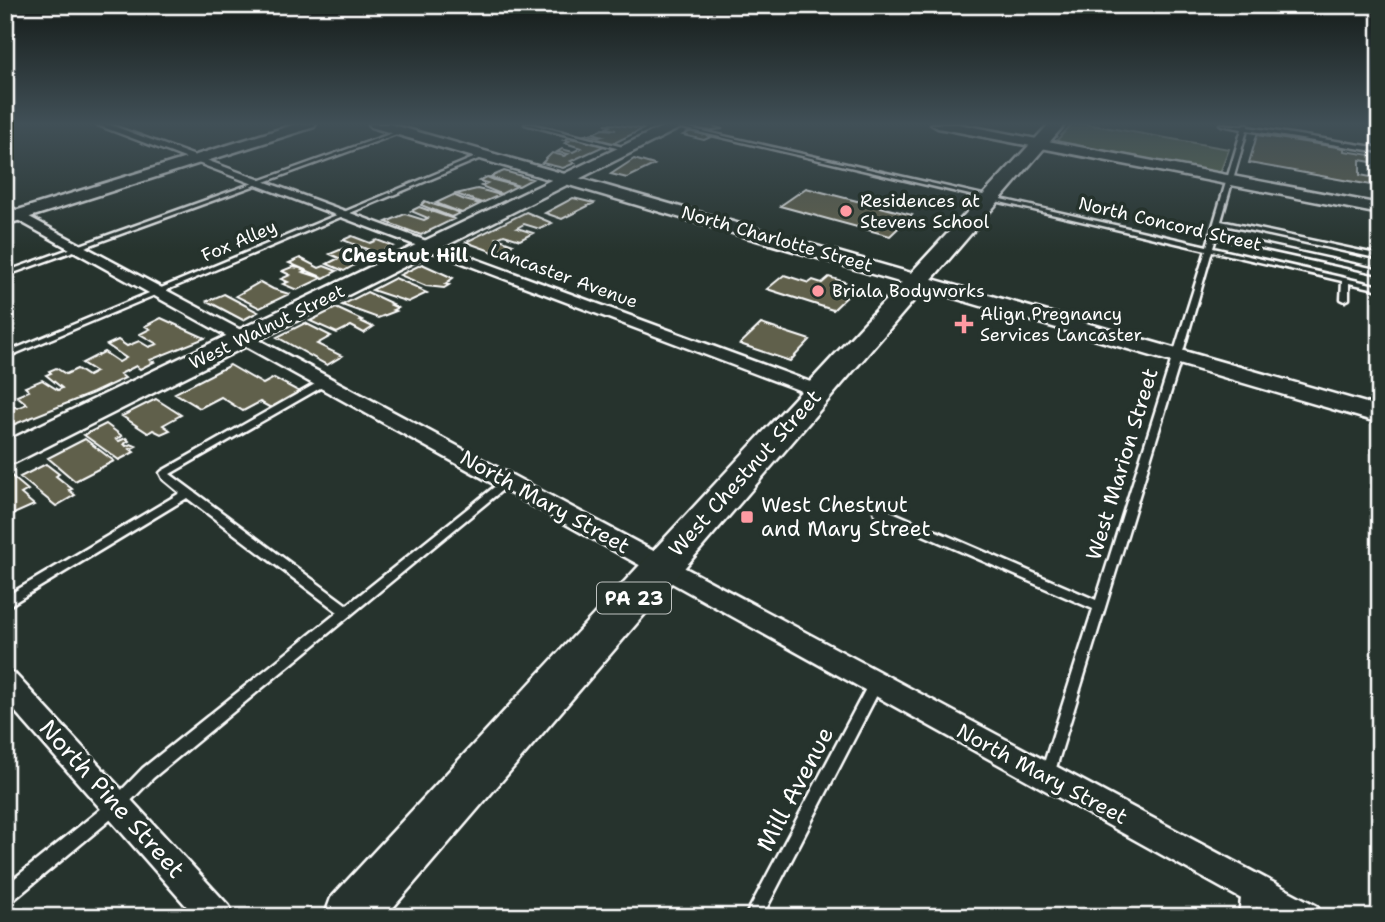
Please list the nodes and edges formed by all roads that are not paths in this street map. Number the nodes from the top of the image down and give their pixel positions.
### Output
1 (171, 167) edge
2 (215, 167) edge
3 (303, 167) edge
4 (456, 167) edge
5 (527, 167) edge
6 (592, 167) edge
7 (855, 167) edge
8 (1019, 167) edge
9 (1163, 167) edge
10 (1234, 167) edge
11 (568, 179) junction
12 (1230, 180) junction
13 (259, 183) junction
14 (990, 199) junction
15 (1380, 209) edge
16 (10, 215) edge
17 (342, 215) junction
18 (1217, 222) junction
19 (1213, 235) junction
20 (429, 247) junction
21 (79, 248) junction
22 (1209, 249) junction
23 (1380, 257) edge
24 (1380, 272) edge
25 (5, 274) edge
26 (918, 279) junction
27 (1346, 281) junction
28 (1380, 288) edge
29 (158, 292) junction
30 (1345, 299) dead end
31 (244, 338) junction
32 (1178, 355) junction
33 (5, 356) edge
34 (324, 382) junction
35 (818, 391) junction
36 (1380, 415) edge
37 (5, 456) edge
38 (506, 482) junction
39 (188, 493) junction
40 (879, 511) dead end
41 (662, 566) junction
42 (5, 603) edge
43 (1100, 607) junction
44 (346, 611) junction
45 (5, 681) edge
46 (876, 683) junction
47 (1047, 777) junction
48 (117, 805) junction
49 (1250, 886) junction
50 (5, 896) edge
51 (218, 917) edge
52 (350, 917) edge
53 (753, 917) edge
54 (1247, 917) edge
55 (1306, 917) edge

1 - 16 main road
2 - 13 street, Lancaster Avenue
3 - 13 lane
4 - 17 lane, Fox Alley
5 - 11 main road, North Charlotte Street
6 - 11 main road, West Walnut Street
7 - 14 lane, North Concord Street
8 - 14 main road, West Chestnut Street / PA 23
9 - 12 main road
10 - 12 lane, West Marion Street
11 - 20 main road, West Walnut Street
11 - 26 main road, North Charlotte Street
12 - 15 main road
12 - 18 lane, West Marion Street
13 - 17 street, Lancaster Avenue
13 - 21 lane
14 - 22 lane, North Concord Street
14 - 26 main road, West Chestnut Street / PA 23
16 - 21 street, North Mary Street
17 - 20 street, Lancaster Avenue
17 - 29 lane, Fox Alley
18 - 19 lane, West Marion Street
18 - 23 lane
19 - 22 lane, West Marion Street
19 - 24 lane
20 - 31 main road, West Walnut Street
20 - 35 street, Lancaster Avenue
21 - 25 lane
21 - 29 street, North Mary Street
22 - 27 lane, North Concord Street
22 - 32 lane, West Marion Street
26 - 32 main road, North Charlotte Street
26 - 35 main road, West Chestnut Street / PA 23
27 - 28 lane, North Concord Street
27 - 30 lane
29 - 31 street, North Mary Street
29 - 33 lane, Fox Alley
31 - 34 street, North Mary Street
31 - 37 main road, West Walnut Street
32 - 36 main road, North Charlotte Street
32 - 43 lane, West Marion Street
34 - 38 street, North Mary Street
34 - 39 lane
35 - 41 main road, West Chestnut Street / PA 23
38 - 41 street, North Mary Street
38 - 44 lane
39 - 42 lane
39 - 44 lane
40 - 43 lane
41 - 46 street, North Mary Street
41 - 52 main road, West Chestnut Street / PA 23
43 - 47 lane, West Marion Street
44 - 48 lane
45 - 48 street, North Pine Street
46 - 47 street, North Mary Street
46 - 53 lane, Mill Avenue
47 - 49 street, North Mary Street
48 - 50 lane
48 - 51 street, North Pine Street
49 - 54 lane
49 - 55 street, North Mary Street

